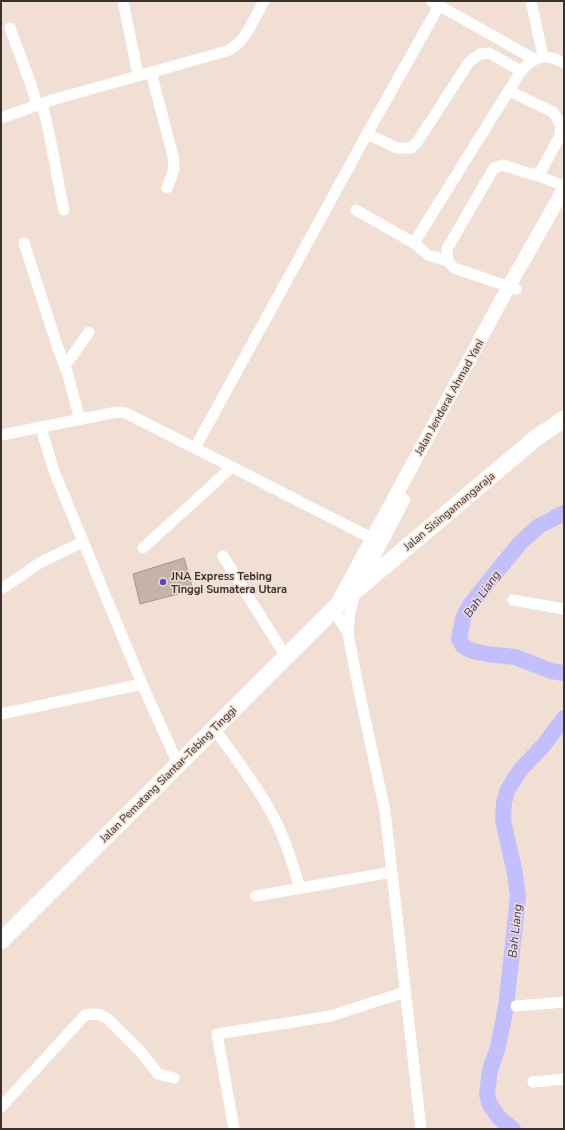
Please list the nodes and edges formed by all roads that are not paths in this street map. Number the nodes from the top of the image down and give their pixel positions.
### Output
1 (123, 1) edge
2 (264, 1) edge
3 (531, 1) edge
4 (437, 3) edge
5 (10, 28) dead end
6 (539, 57) junction
7 (564, 63) edge
8 (521, 71) junction
9 (151, 72) junction
10 (138, 75) junction
11 (509, 91) junction
12 (40, 104) junction
13 (1, 118) edge
14 (367, 134) junction
15 (536, 175) junction
16 (564, 187) edge
17 (167, 188) dead end
18 (564, 198) edge
19 (64, 210) dead end
20 (356, 210) dead end
21 (24, 243) dead end
22 (414, 243) junction
23 (448, 260) junction
24 (513, 288) junction
25 (89, 332) dead end
26 (65, 366) junction
27 (564, 419) edge
28 (80, 420) junction
29 (41, 428) junction
30 (1, 435) edge
31 (195, 448) junction
32 (232, 467) junction
33 (376, 540) junction
34 (83, 542) junction
35 (143, 548) dead end
36 (223, 556) dead end
37 (1, 588) edge
38 (357, 589) junction
39 (513, 600) dead end
40 (336, 607) junction
41 (564, 609) edge
42 (348, 633) junction
43 (286, 657) junction
44 (142, 684) junction
45 (1, 714) edge
46 (214, 728) junction
47 (178, 764) junction
48 (392, 872) junction
49 (300, 888) junction
50 (256, 896) dead end
51 (1, 941) edge
52 (405, 992) junction
53 (564, 1002) edge
54 (516, 1006) dead end
55 (174, 1078) dead end
56 (564, 1080) edge
57 (533, 1082) dead end
58 (1, 1107) edge
59 (234, 1129) edge
60 (421, 1129) edge

1 - 10 street
2 - 9 street
3 - 6 street
4 - 6 street
4 - 14 street
5 - 12 street
6 - 7 street
6 - 8 street
8 - 11 street
8 - 14 street
9 - 10 street
9 - 17 street
10 - 12 street
11 - 15 street
11 - 22 street
12 - 13 street
12 - 19 street
14 - 31 street
15 - 16 street
15 - 23 street
16 - 24 main road, Jalan Jenderal Ahmad Yani
18 - 24 main road, Jalan Jenderal Ahmad Yani
20 - 22 street
21 - 26 street
22 - 23 street
23 - 24 street
24 - 33 main road, Jalan Jenderal Ahmad Yani
25 - 26 street
26 - 28 street
27 - 38 highway, Jalan Sisingamangaraja
28 - 29 street
28 - 31 street
29 - 30 street
29 - 34 street
31 - 32 street
32 - 33 street
32 - 35 street
33 - 38 main road, Jalan Jenderal Ahmad Yani
33 - 40 main road, Jalan Jenderal Ahmad Yani
34 - 37 street
34 - 44 street
36 - 43 street
38 - 40 highway, Jalan Sisingamangaraja
38 - 42 street
39 - 41 street
40 - 42 street
40 - 43 highway, Jalan Pematang Siantar–Tebing Tinggi
42 - 48 street
43 - 46 highway, Jalan Pematang Siantar–Tebing Tinggi
44 - 45 street
44 - 47 street
46 - 47 highway, Jalan Pematang Siantar–Tebing Tinggi
46 - 49 street
47 - 51 highway, Jalan Pematang Siantar–Tebing Tinggi
48 - 49 street
48 - 52 street
49 - 50 street
52 - 59 street
52 - 60 street
53 - 54 street
55 - 58 street
56 - 57 street

